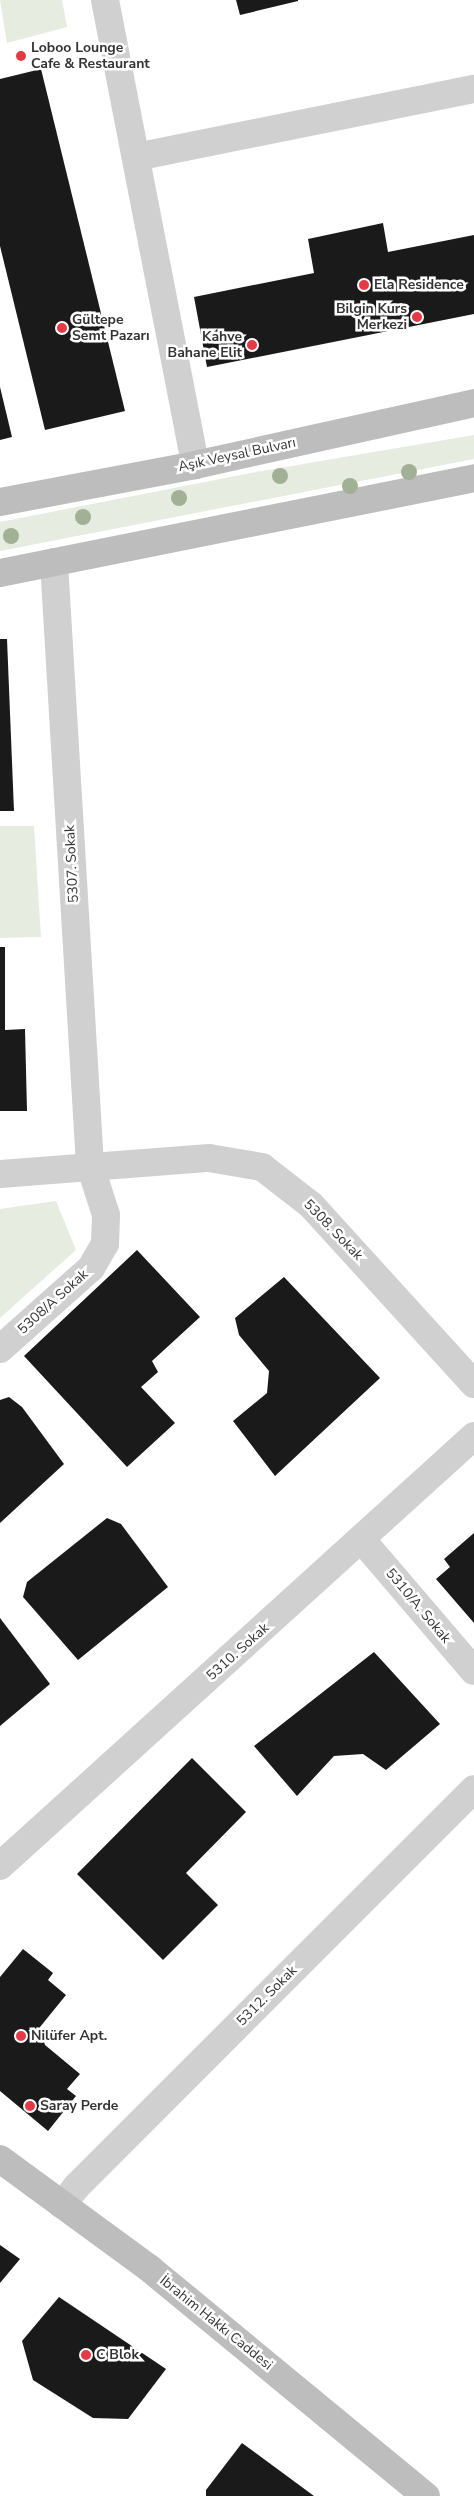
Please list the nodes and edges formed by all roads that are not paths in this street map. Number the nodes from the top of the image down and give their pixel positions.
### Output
1 (105, 0) edge
2 (474, 89) edge
3 (136, 157) junction
4 (474, 403) edge
5 (195, 465) junction
6 (474, 478) edge
7 (0, 502) edge
8 (54, 562) junction
9 (0, 573) edge
10 (90, 1165) junction
11 (0, 1174) edge
12 (0, 1349) edge
13 (474, 1384) edge
14 (474, 1436) edge
15 (362, 1540) junction
16 (474, 1671) edge
17 (474, 1788) edge
18 (0, 1866) edge
19 (0, 2159) edge
20 (62, 2204) junction
21 (417, 2491) edge

1 - 3 street
2 - 3 street
3 - 5 street
4 - 5 main road, Aşık Veysal Bulvarı
5 - 7 main road, Aşık Veysal Bulvarı
6 - 8 main road
8 - 9 main road
8 - 10 street, 5307. Sokak
10 - 11 street, 5308. Sokak
10 - 12 street, 5308/A Sokak
10 - 13 street, 5308. Sokak
14 - 15 street, 5310. Sokak
15 - 16 street, 5310/A. Sokak
15 - 18 street, 5310. Sokak
17 - 20 street, 5312. Sokak
19 - 20 main road, İbrahim Hakkı Caddesi
20 - 21 main road, İbrahim Hakkı Caddesi

